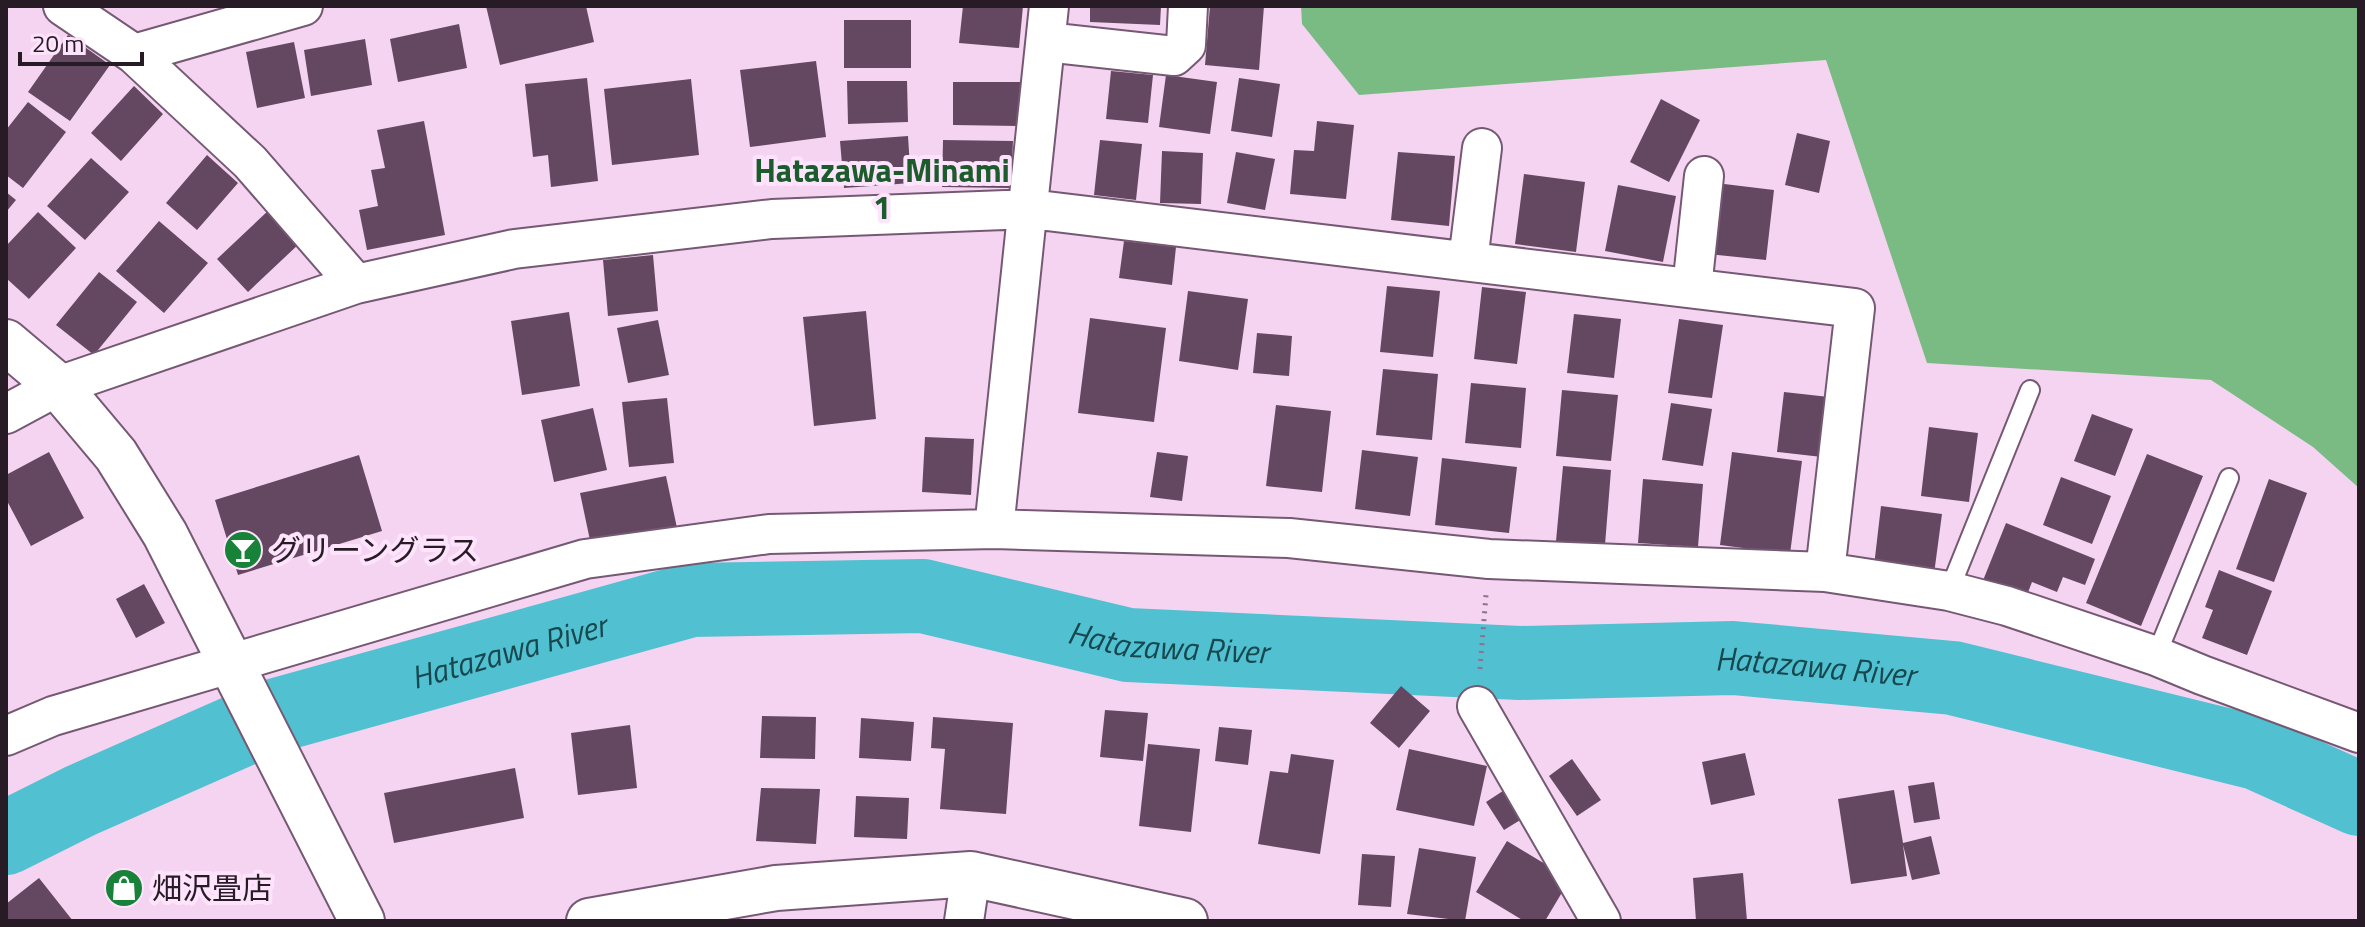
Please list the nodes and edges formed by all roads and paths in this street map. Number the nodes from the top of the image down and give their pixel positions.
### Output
1 (63, 6) edge
2 (303, 6) edge
3 (1188, 6) edge
4 (1048, 24) edge
5 (134, 54) junction
6 (1482, 148) dead end
7 (1704, 176) dead end
8 (1030, 209) junction
9 (1468, 261) junction
10 (356, 284) junction
11 (1692, 288) junction
12 (6, 342) edge
13 (58, 386) junction
14 (2030, 390) dead end
15 (6, 414) edge
16 (2229, 478) dead end
17 (994, 529) junction
18 (1489, 559) junction
19 (1825, 572) junction
20 (1949, 591) junction
21 (2156, 656) junction
22 (233, 664) junction
23 (1477, 706) joint
24 (2359, 733) edge
25 (6, 736) edge
26 (971, 874) junction
27 (362, 921) edge
28 (589, 921) edge
29 (964, 921) edge
30 (1185, 921) edge
31 (1601, 921) edge

1 - 5 street
2 - 5 street
3 - 4 street
4 - 8 street
5 - 10 street
6 - 9 street
7 - 11 street
8 - 9 street
8 - 10 street
8 - 17 street
9 - 11 street
10 - 13 street
11 - 19 street
12 - 13 street
13 - 15 street
13 - 22 street
14 - 20 lane
16 - 21 lane
17 - 18 street
17 - 22 street
18 - 19 street
18 - 23 path
19 - 20 street
20 - 21 street
21 - 24 street
22 - 25 street
22 - 27 street
23 - 31 street
26 - 28 street
26 - 29 street
26 - 30 street

